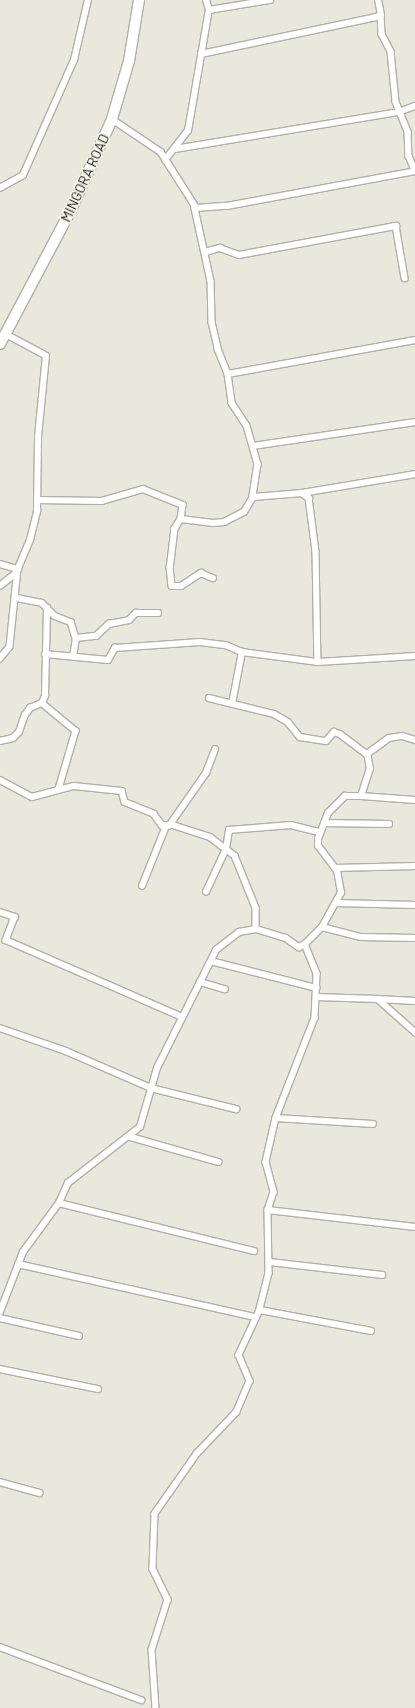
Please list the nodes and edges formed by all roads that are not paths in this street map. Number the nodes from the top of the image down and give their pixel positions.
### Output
1 (88, 0) edge
2 (139, 0) edge
3 (206, 0) edge
4 (270, 0) edge
5 (378, 0) edge
6 (209, 10) junction
7 (381, 15) junction
8 (201, 54) junction
9 (415, 106) edge
10 (399, 112) junction
11 (112, 119) junction
12 (175, 149) junction
13 (165, 160) junction
14 (415, 170) edge
15 (0, 188) edge
16 (195, 208) junction
17 (205, 252) junction
18 (405, 278) dead end
19 (5, 334) junction
20 (415, 340) edge
21 (0, 344) edge
22 (228, 374) junction
23 (415, 422) edge
24 (253, 446) junction
25 (415, 474) edge
26 (302, 493) junction
27 (253, 497) junction
28 (37, 500) junction
29 (181, 519) junction
30 (0, 564) edge
31 (18, 569) junction
32 (213, 578) dead end
33 (0, 586) edge
34 (17, 598) junction
35 (47, 608) junction
36 (158, 613) dead end
37 (76, 638) junction
38 (242, 652) junction
39 (45, 654) junction
40 (415, 656) edge
41 (73, 657) junction
42 (0, 659) edge
43 (318, 662) junction
44 (209, 698) dead end
45 (42, 703) junction
46 (232, 704) junction
47 (415, 740) edge
48 (0, 741) edge
49 (215, 750) dead end
50 (367, 754) junction
51 (0, 780) edge
52 (59, 789) junction
53 (361, 796) junction
54 (415, 800) edge
55 (324, 823) junction
56 (389, 824) dead end
57 (168, 826) junction
58 (320, 832) junction
59 (226, 849) junction
60 (415, 866) edge
61 (335, 868) junction
62 (142, 886) dead end
63 (206, 892) dead end
64 (336, 903) junction
65 (415, 905) edge
66 (0, 912) edge
67 (322, 927) junction
68 (256, 929) junction
69 (415, 938) edge
70 (305, 944) junction
71 (211, 961) junction
72 (200, 982) junction
73 (317, 988) junction
74 (225, 989) dead end
75 (316, 997) junction
76 (378, 999) junction
77 (415, 1000) edge
78 (182, 1018) junction
79 (0, 1028) edge
80 (415, 1032) edge
81 (151, 1088) junction
82 (236, 1108) dead end
83 (276, 1118) junction
84 (373, 1124) dead end
85 (131, 1136) junction
86 (219, 1162) dead end
87 (59, 1203) junction
88 (268, 1210) junction
89 (415, 1227) edge
90 (254, 1251) dead end
91 (270, 1262) junction
92 (18, 1264) junction
93 (382, 1275) dead end
94 (260, 1310) junction
95 (0, 1312) edge
96 (256, 1317) junction
97 (0, 1318) edge
98 (371, 1331) dead end
99 (79, 1336) dead end
100 (0, 1369) edge
101 (98, 1389) dead end
102 (0, 1482) edge
103 (40, 1493) dead end
104 (0, 1647) edge
105 (141, 1700) dead end
106 (156, 1708) edge

1 - 15 street
2 - 11 highway, MINGORA ROAD
3 - 6 street
4 - 6 street
5 - 7 street
6 - 8 street
7 - 8 street
7 - 10 street
8 - 12 street
9 - 10 street
10 - 12 street
10 - 14 street
11 - 13 street
11 - 19 highway, MINGORA ROAD
12 - 13 street
13 - 16 street
14 - 16 street
16 - 17 street
17 - 18 street
17 - 22 street
19 - 21 highway, MINGORA ROAD
19 - 28 street
20 - 22 street
22 - 24 street
23 - 24 street
24 - 27 street
25 - 26 street
26 - 27 street
26 - 43 street
27 - 29 street
28 - 29 street
28 - 31 street
29 - 32 street
30 - 31 street
31 - 33 street
31 - 34 street
34 - 35 street
34 - 42 street
35 - 37 street
35 - 39 street
36 - 37 street
37 - 41 street
38 - 41 street
38 - 43 street
38 - 46 street
39 - 41 street
39 - 45 street
40 - 43 street
44 - 46 street
45 - 48 street
45 - 52 street
46 - 50 street
47 - 50 street
49 - 57 street
50 - 53 street
51 - 52 street
52 - 57 street
53 - 54 street
53 - 55 street
55 - 56 street
55 - 58 street
57 - 59 street
57 - 62 street
58 - 59 street
58 - 61 street
59 - 63 street
59 - 68 street
60 - 61 street
61 - 64 street
64 - 65 street
64 - 67 street
66 - 78 street
67 - 69 street
67 - 70 street
68 - 70 street
68 - 71 street
70 - 73 street
71 - 72 street
71 - 73 street
72 - 74 street
72 - 78 street
73 - 75 street
75 - 76 street
75 - 83 street
76 - 77 street
76 - 80 street
78 - 81 street
79 - 81 street
81 - 82 street
81 - 85 street
83 - 84 street
83 - 88 street
85 - 86 street
85 - 87 street
87 - 90 street
87 - 92 street
88 - 89 street
88 - 91 street
91 - 93 street
91 - 94 street
92 - 95 street
92 - 96 street
94 - 96 street
94 - 98 street
96 - 106 street
97 - 99 street
100 - 101 street
102 - 103 street
104 - 105 street

